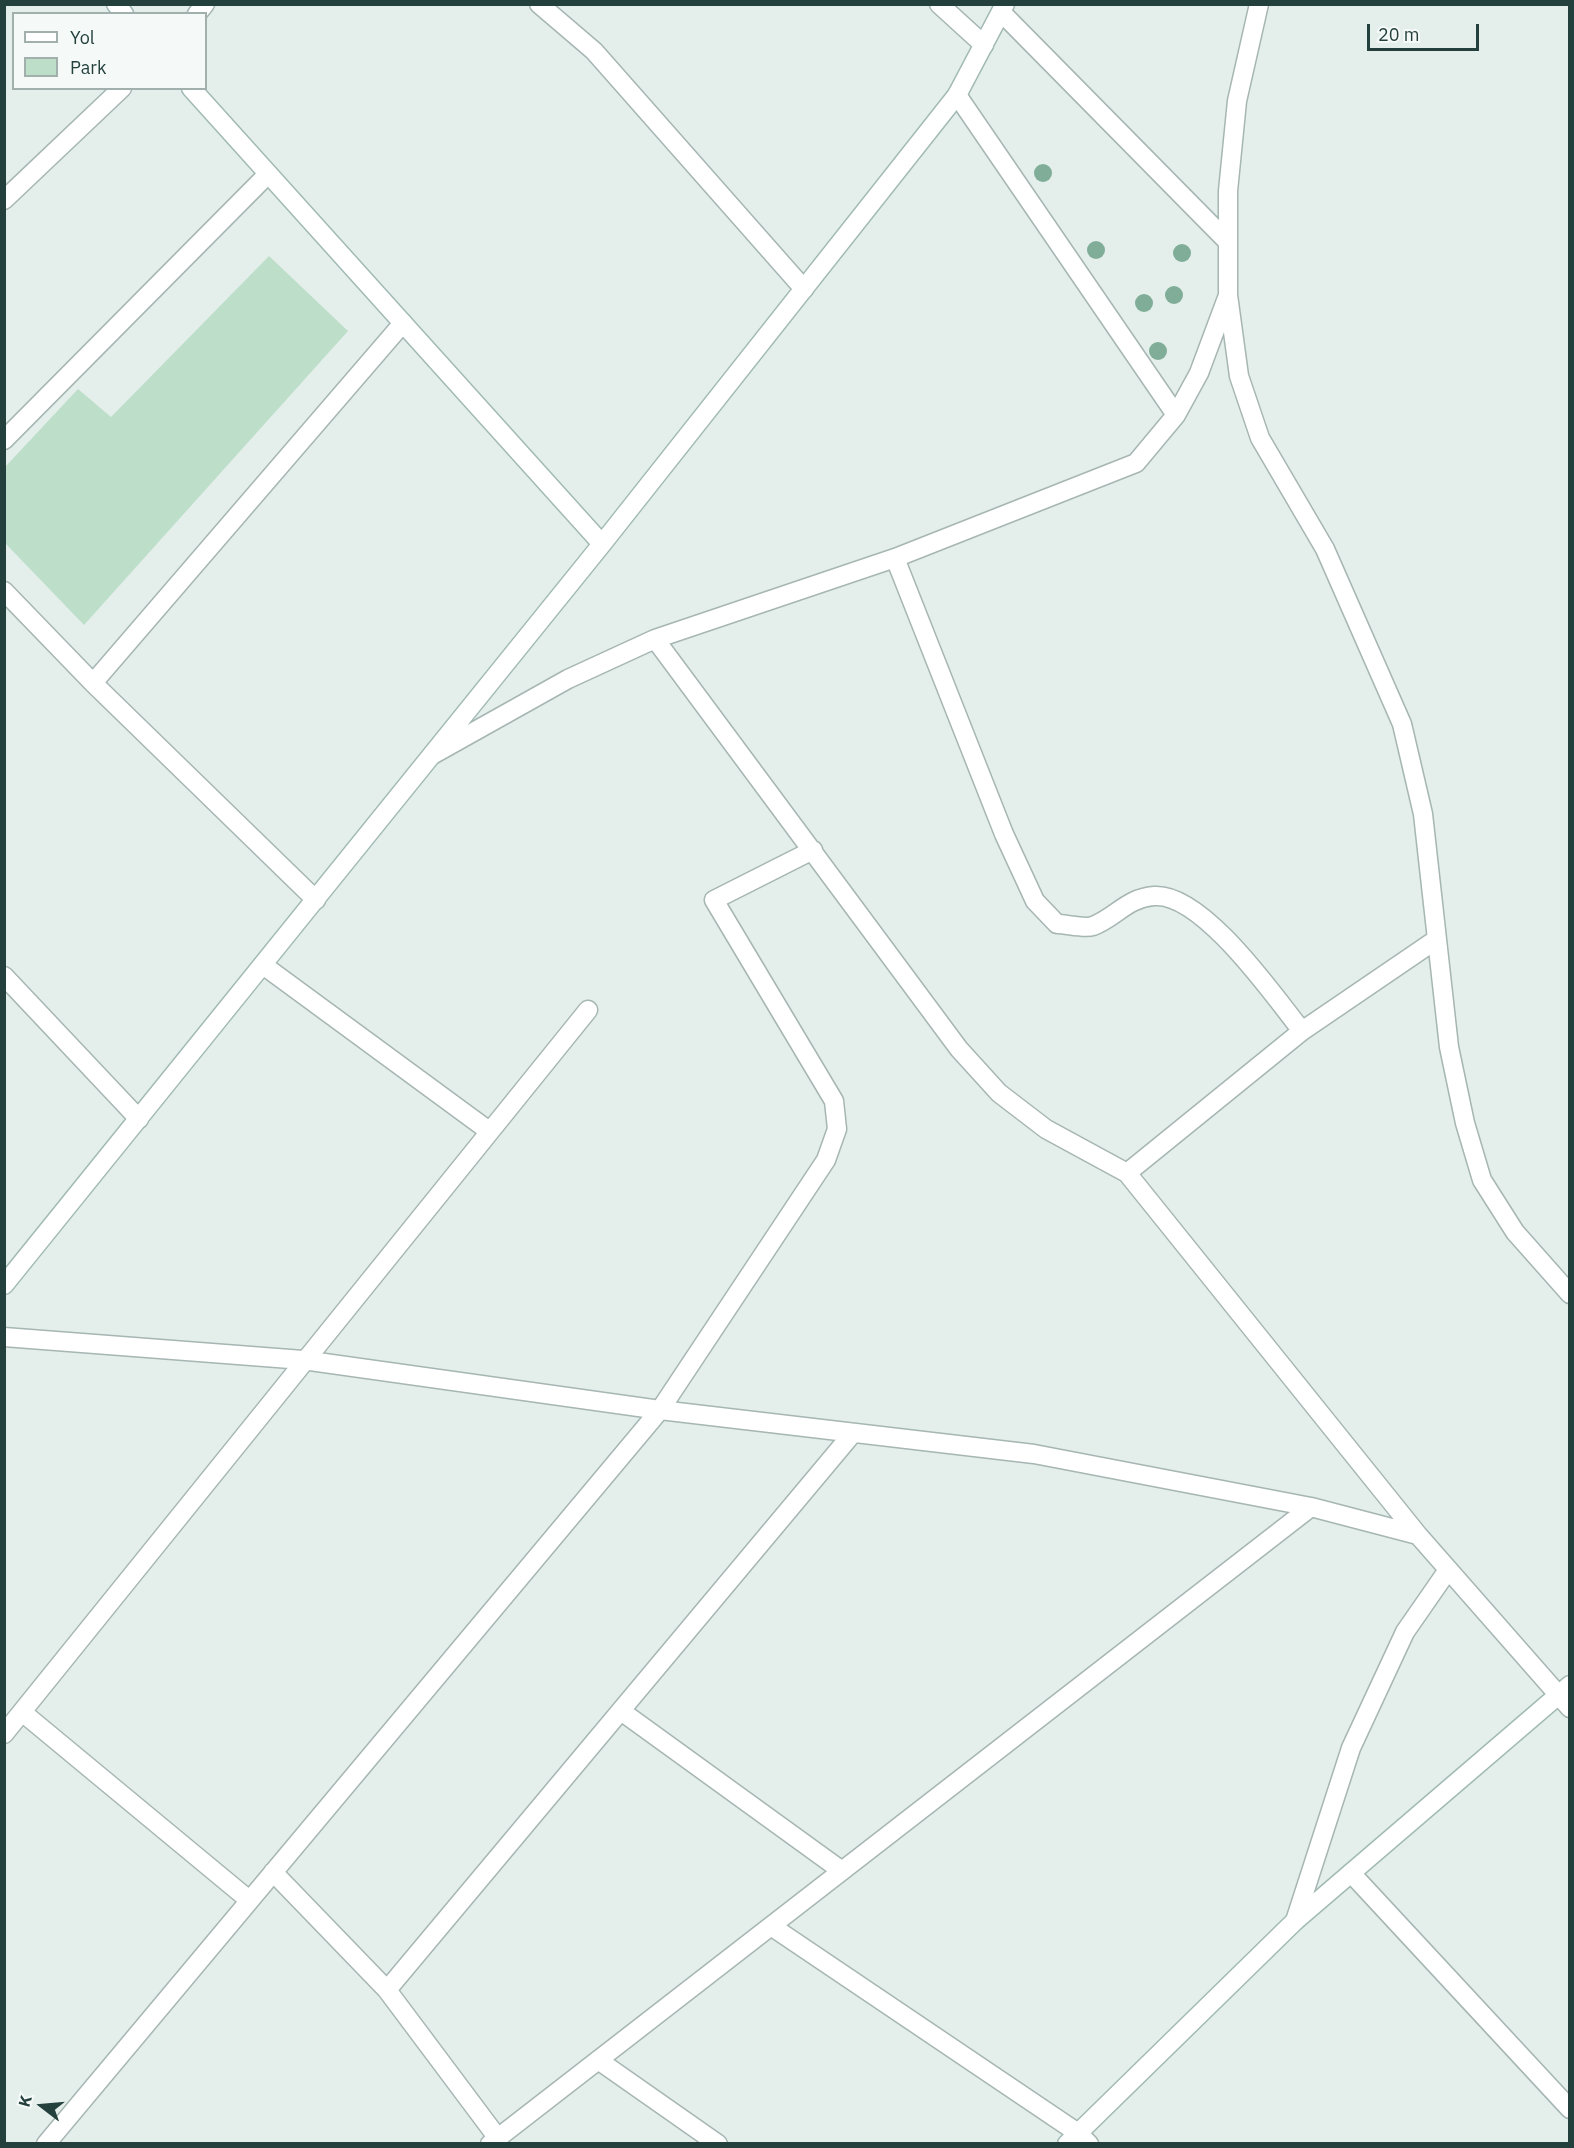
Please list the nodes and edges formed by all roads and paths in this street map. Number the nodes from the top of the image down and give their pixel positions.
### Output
1 (539, 4) edge
2 (939, 4) edge
3 (1259, 4) edge
4 (1003, 8) edge
5 (984, 45) junction
6 (120, 90) edge
7 (193, 90) edge
8 (957, 95) junction
9 (268, 174) junction
10 (4, 200) edge
11 (1227, 241) junction
12 (804, 289) junction
13 (1228, 295) junction
14 (403, 323) junction
15 (1176, 415) junction
16 (4, 440) edge
17 (602, 544) junction
18 (895, 558) junction
19 (4, 591) edge
20 (655, 639) junction
21 (93, 683) junction
22 (434, 754) junction
23 (813, 850) junction
24 (315, 900) junction
25 (1437, 939) junction
26 (263, 965) junction
27 (4, 976) edge
28 (588, 1010) dead end
29 (1302, 1031) junction
30 (139, 1119) junction
31 (489, 1131) junction
32 (1126, 1173) junction
33 (4, 1285) edge
34 (1569, 1294) edge
35 (4, 1336) edge
36 (303, 1360) junction
37 (660, 1410) junction
38 (853, 1433) junction
39 (1311, 1507) junction
40 (1418, 1536) junction
41 (1448, 1570) junction
42 (1566, 1696) edge
43 (621, 1711) junction
44 (22, 1712) junction
45 (4, 1734) edge
46 (842, 1871) junction
47 (273, 1872) junction
48 (1351, 1873) junction
49 (249, 1900) junction
50 (1295, 1921) junction
51 (771, 1926) junction
52 (387, 1990) junction
53 (598, 2060) junction
54 (1569, 2109) edge
55 (494, 2140) edge
56 (1078, 2140) edge
57 (46, 2144) edge
58 (718, 2144) edge

1 - 12 street
2 - 5 street
3 - 11 street
4 - 5 street
4 - 11 street
5 - 8 street
6 - 10 street
7 - 9 street
8 - 12 street
8 - 15 street
9 - 14 street
9 - 16 street
11 - 13 street
12 - 17 street
13 - 15 street
13 - 25 street
14 - 17 street
14 - 21 street
15 - 18 street
17 - 22 street
18 - 20 street
18 - 29 street
19 - 21 street
20 - 22 street
20 - 23 street
21 - 24 street
22 - 24 street
23 - 32 street
23 - 37 street
24 - 26 street
25 - 29 street
25 - 34 street
26 - 30 street
26 - 31 street
27 - 30 street
28 - 31 street
29 - 32 street
30 - 33 street
31 - 36 street
32 - 40 street
35 - 36 street
36 - 37 street
36 - 44 street
37 - 38 street
37 - 47 street
38 - 39 street
38 - 43 street
39 - 40 street
39 - 46 street
40 - 41 street
41 - 42 street
41 - 50 street
42 - 48 street
43 - 46 street
43 - 52 street
44 - 45 street
44 - 49 street
46 - 51 street
47 - 49 street
47 - 52 street
48 - 50 street
48 - 54 street
49 - 57 street
50 - 56 street
51 - 53 street
51 - 56 street
52 - 55 street
53 - 55 street
53 - 58 street

